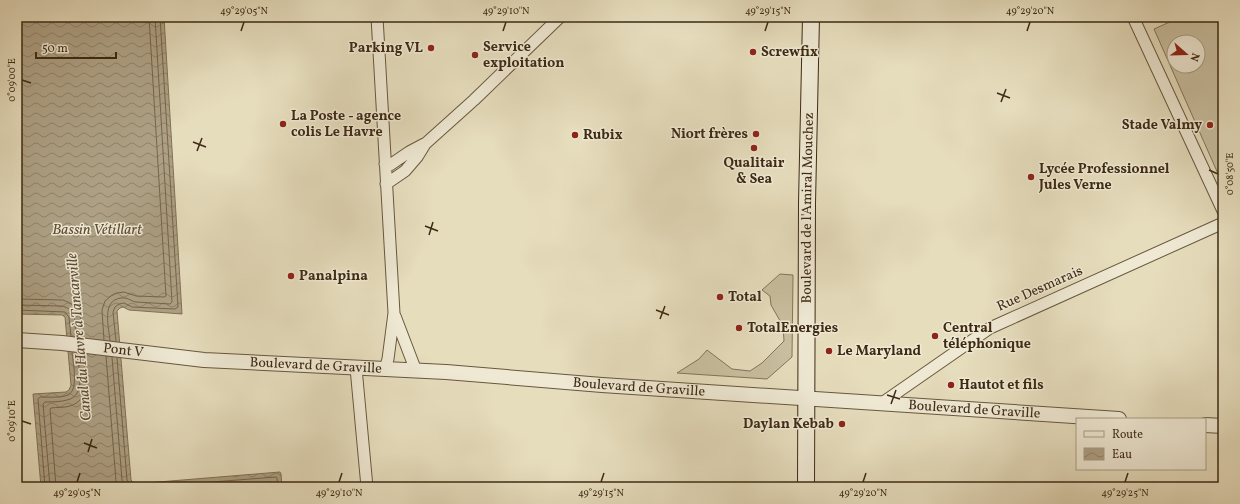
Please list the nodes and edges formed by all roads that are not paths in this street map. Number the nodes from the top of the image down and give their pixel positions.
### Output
1 (376, 17) edge
2 (560, 17) edge
3 (811, 17) edge
4 (1134, 17) edge
5 (425, 144) junction
6 (385, 164) junction
7 (386, 184) junction
8 (1223, 211) edge
9 (1223, 223) edge
10 (394, 313) junction
11 (17, 340) edge
12 (160, 355) joint
13 (356, 368) junction
14 (384, 369) junction
15 (416, 371) junction
16 (806, 399) junction
17 (882, 403) junction
18 (1104, 418) edge
19 (1206, 425) edge
20 (1223, 426) edge
21 (367, 487) edge
22 (806, 487) edge

1 - 6 street
2 - 5 street
3 - 16 main road, Boulevard de l'Amiral Mouchez
4 - 8 street
5 - 6 street
5 - 7 street
6 - 7 street
7 - 10 street
9 - 17 street, Rue Desmarais
10 - 14 street
10 - 15 street
11 - 12 street, Pont V
12 - 13 street, Boulevard de Graville
13 - 14 street, Boulevard de Graville
13 - 21 street
14 - 15 street, Boulevard de Graville
15 - 16 street, Boulevard de Graville
16 - 17 street, Boulevard de Graville
16 - 22 main road, Boulevard de l'Amiral Mouchez
17 - 18 street, Boulevard de Graville
19 - 20 street

